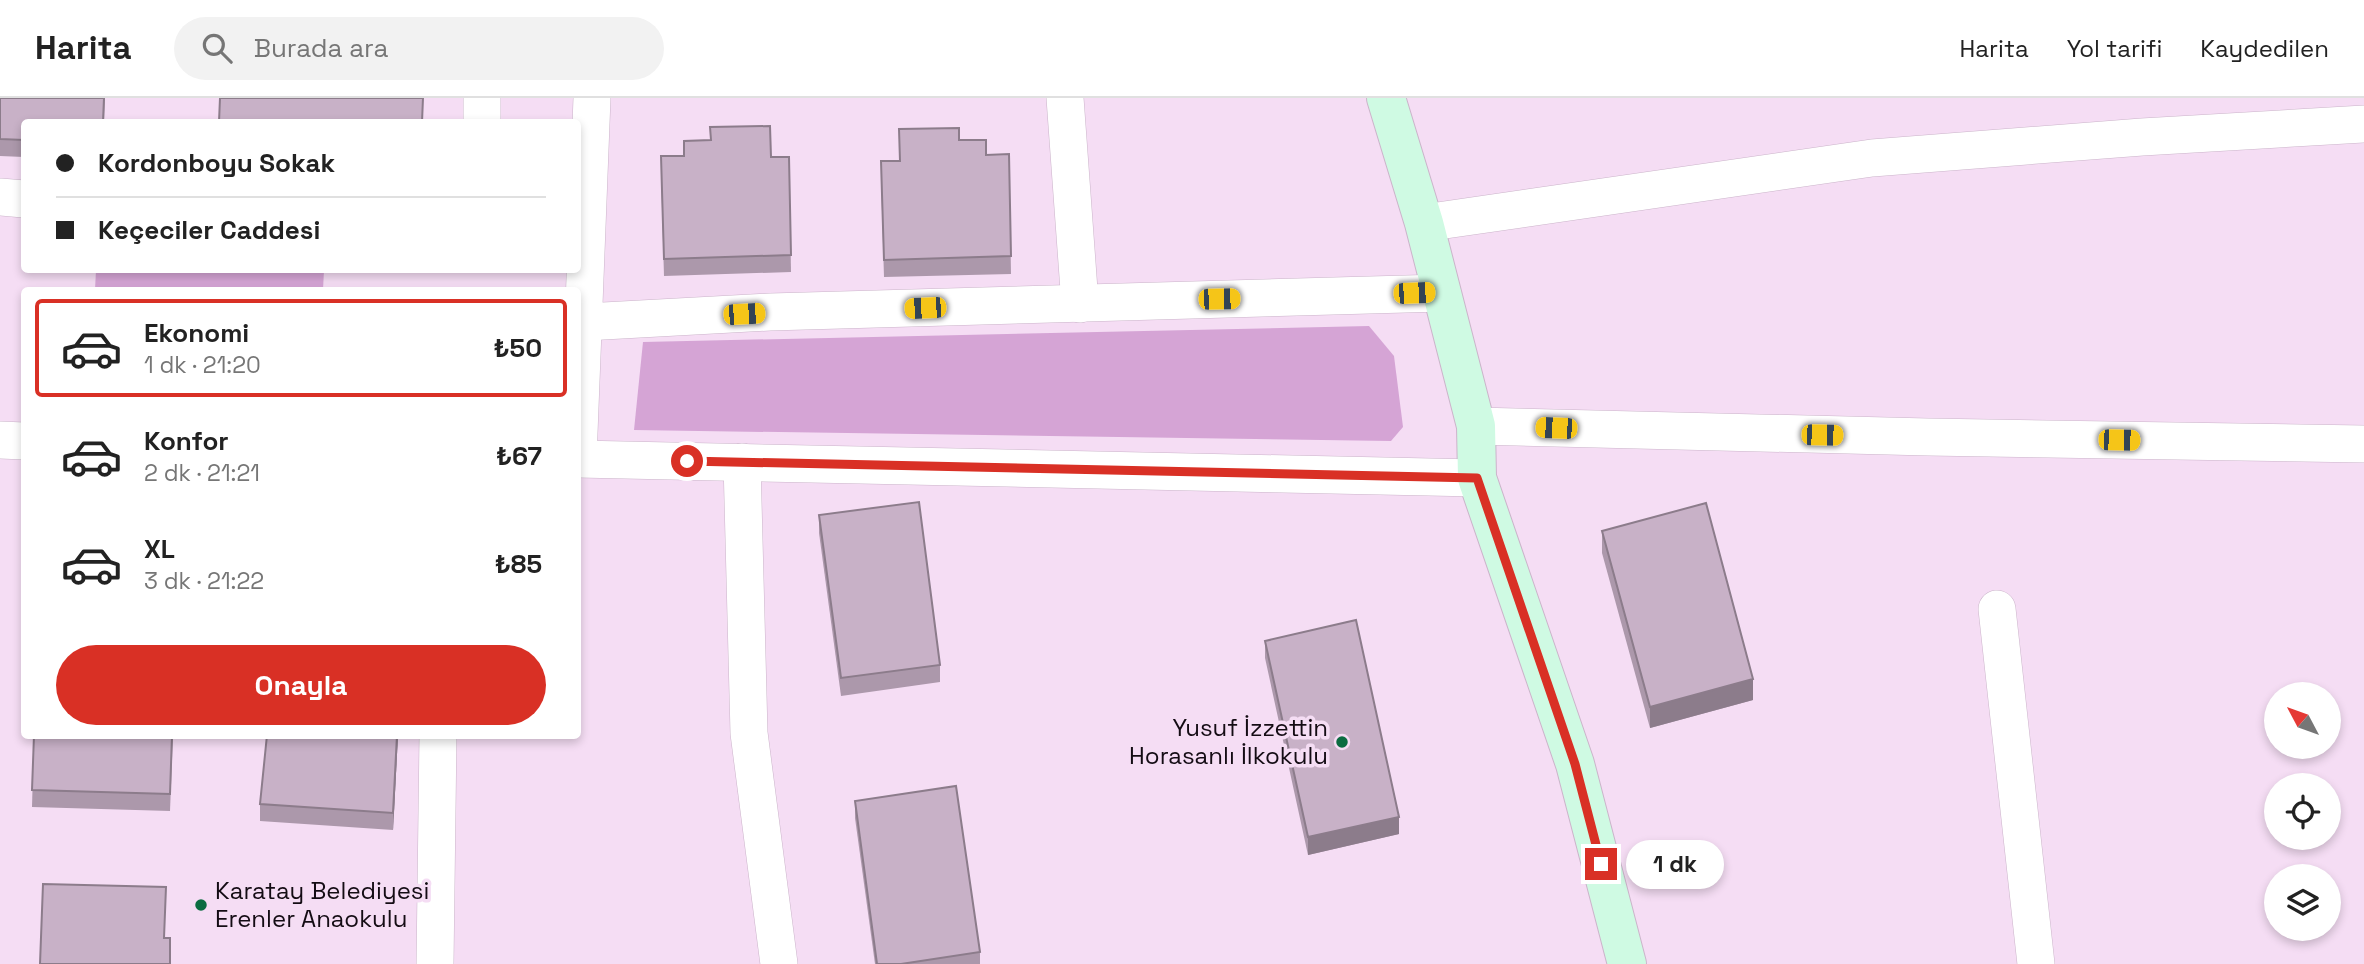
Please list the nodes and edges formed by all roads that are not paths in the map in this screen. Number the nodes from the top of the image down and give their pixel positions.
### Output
1 (482, 98) edge
2 (593, 98) edge
3 (1065, 98) edge
4 (1386, 98) edge
5 (482, 119) edge
6 (2364, 124) edge
7 (0, 197) edge
8 (21, 199) edge
9 (1424, 223) junction
10 (1442, 293) junction
11 (1080, 303) junction
12 (585, 321) junction
13 (581, 400) edge
14 (1476, 426) junction
15 (0, 440) edge
16 (21, 441) edge
17 (2364, 444) edge
18 (581, 459) edge
19 (742, 462) junction
20 (1477, 478) junction
21 (1997, 609) dead end
22 (438, 739) edge
23 (435, 964) edge
24 (779, 964) edge
25 (1627, 964) edge
26 (2036, 964) edge

1 - 5 street
2 - 12 street
3 - 11 street
4 - 9 street
6 - 9 street
7 - 8 street
9 - 10 street
10 - 11 street
10 - 14 street
11 - 12 street
12 - 13 street
14 - 17 street
14 - 20 street
15 - 16 street
18 - 19 street
19 - 20 street
19 - 24 street
20 - 25 street
21 - 26 street
22 - 23 street

